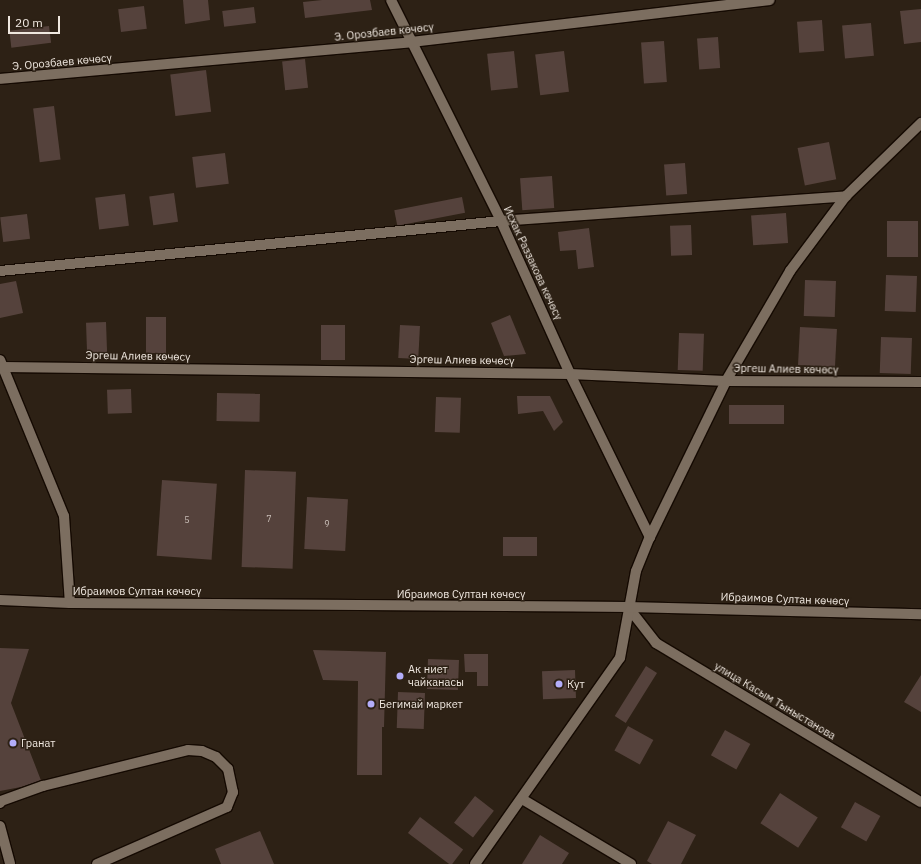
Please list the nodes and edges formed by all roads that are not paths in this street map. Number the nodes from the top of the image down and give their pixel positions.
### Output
1 (391, 0) edge
2 (770, 0) edge
3 (412, 42) junction
4 (0, 79) edge
5 (921, 123) edge
6 (846, 196) junction
7 (501, 221) junction
8 (0, 271) edge
9 (1, 364) edge
10 (570, 374) junction
11 (726, 381) junction
12 (921, 382) edge
13 (650, 537) junction
14 (0, 600) edge
15 (70, 603) junction
16 (628, 607) junction
17 (921, 614) edge
18 (522, 799) junction
19 (921, 802) edge
20 (0, 803) edge
21 (0, 826) edge
22 (10, 864) edge
23 (97, 864) edge
24 (475, 864) edge
25 (631, 864) edge

1 - 3 street, Исхак Раззакова көчөсү
2 - 3 street, Э. Орозбаев көчөсү
3 - 4 street, Э. Орозбаев көчөсү
3 - 7 street, Исхак Раззакова көчөсү
5 - 6 street
6 - 7 street
6 - 11 street
7 - 8 street
7 - 10 street, Исхак Раззакова көчөсү
9 - 10 street, Эргеш Алиев көчөсү
9 - 15 street
10 - 11 street, Эргеш Алиев көчөсү
10 - 13 street, Исхак Раззакова көчөсү
11 - 12 street, Эргеш Алиев көчөсү
11 - 13 street
13 - 16 street
14 - 15 street, Ибраимов Султан көчөсү
15 - 16 street, Ибраимов Султан көчөсү
16 - 17 street, Ибраимов Султан көчөсү
16 - 18 street
16 - 19 street, улица Касым Тыныстанова
18 - 24 street
18 - 25 street
20 - 23 street
21 - 22 street

